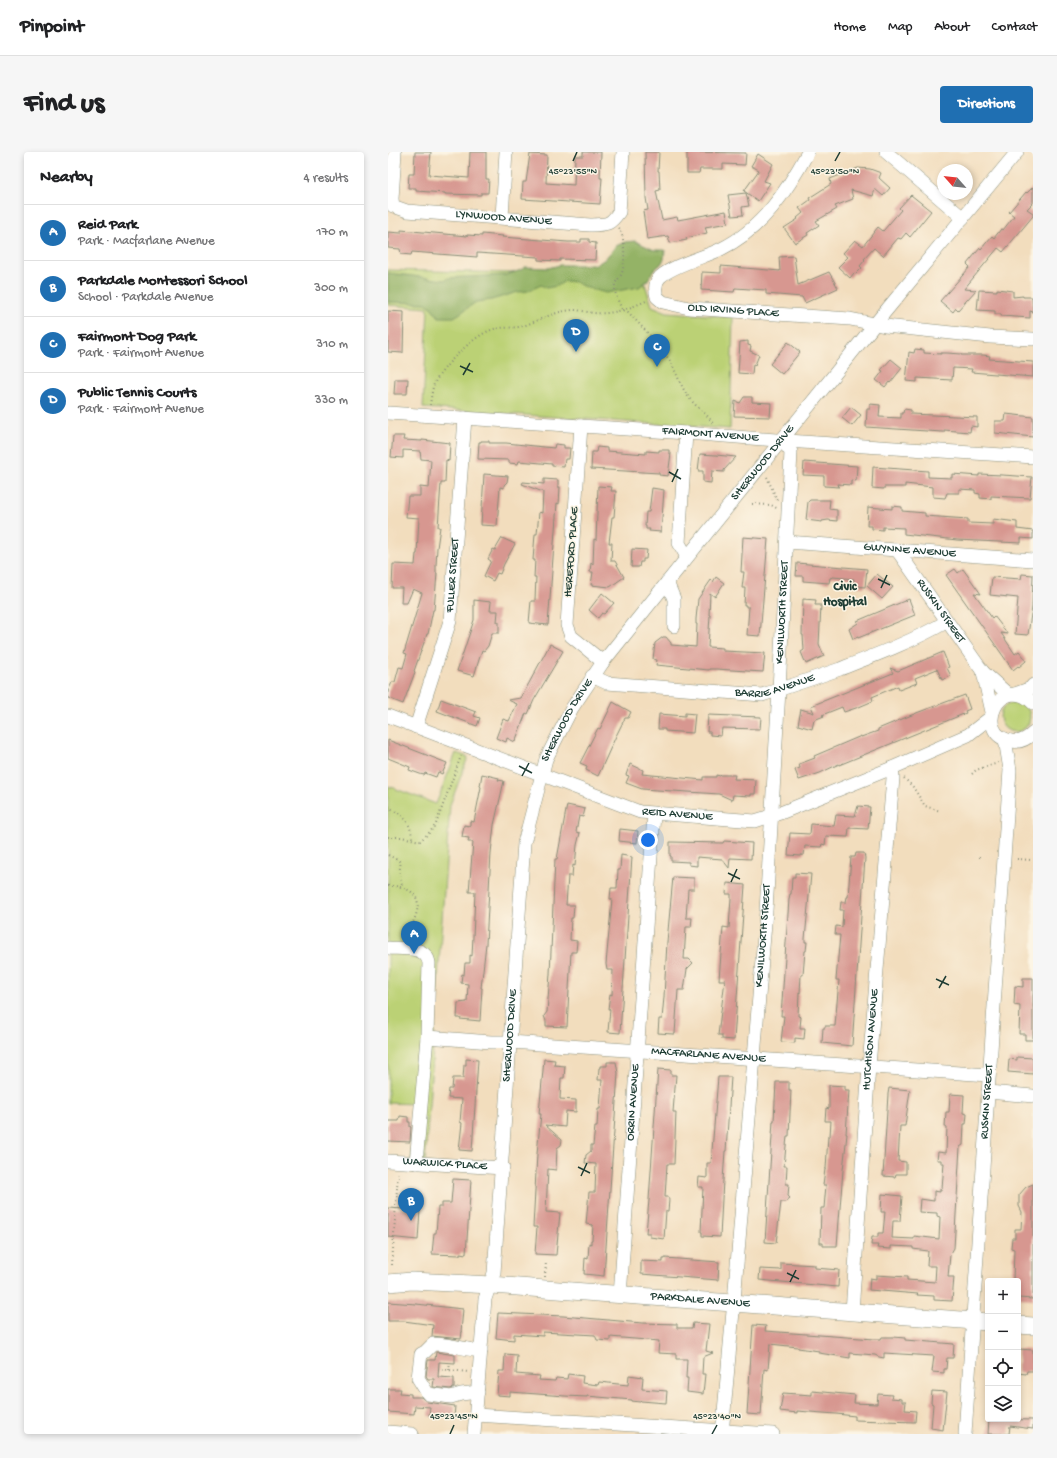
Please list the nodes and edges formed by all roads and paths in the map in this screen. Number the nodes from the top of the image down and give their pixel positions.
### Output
1 (395, 152) edge
2 (506, 152) edge
3 (623, 152) edge
4 (808, 152) edge
5 (886, 152) edge
6 (1017, 152) edge
7 (502, 217) junction
8 (963, 218) junction
9 (616, 223) junction
10 (657, 297) junction
11 (622, 310) junction
12 (875, 324) junction
13 (1033, 339) edge
14 (388, 413) edge
15 (427, 416) junction
16 (465, 418) junction
17 (581, 426) junction
18 (686, 433) junction
19 (714, 435) junction
20 (782, 440) junction
21 (1033, 457) edge
22 (762, 464) junction
23 (752, 504) dead end
24 (782, 509) dead end
25 (782, 513) dead end
26 (787, 542) junction
27 (897, 550) junction
28 (687, 557) junction
29 (1033, 560) edge
30 (667, 582) junction
31 (946, 622) junction
32 (674, 626) dead end
33 (603, 662) junction
34 (983, 672) junction
35 (592, 676) junction
36 (1033, 685) edge
37 (779, 690) junction
38 (1012, 695) junction
39 (1033, 703) edge
40 (992, 714) junction
41 (388, 716) edge
42 (416, 727) junction
43 (968, 735) junction
44 (1029, 736) edge
45 (1002, 737) junction
46 (464, 745) junction
47 (1006, 766) junction
48 (896, 771) junction
49 (541, 774) junction
50 (972, 774) dead end
51 (388, 807) edge
52 (940, 811) dead end
53 (654, 814) junction
54 (771, 816) junction
55 (388, 837) edge
56 (412, 838) junction
57 (388, 855) edge
58 (979, 857) dead end
59 (983, 857) dead end
60 (1017, 859) dead end
61 (1031, 860) dead end
62 (388, 886) edge
63 (402, 886) junction
64 (388, 948) edge
65 (411, 949) junction
66 (427, 1037) junction
67 (510, 1042) junction
68 (638, 1050) junction
69 (753, 1058) junction
70 (869, 1066) junction
71 (989, 1075) junction
72 (988, 1092) junction
73 (1033, 1096) edge
74 (394, 1162) edge
75 (416, 1163) junction
76 (503, 1168) junction
77 (546, 1261) dead end
78 (390, 1270) edge
79 (544, 1280) dead end
80 (412, 1281) junction
81 (388, 1283) edge
82 (491, 1285) junction
83 (620, 1296) junction
84 (734, 1304) junction
85 (852, 1312) junction
86 (981, 1322) edge
87 (1021, 1325) edge
88 (1033, 1326) edge
89 (481, 1350) junction
90 (450, 1362) dead end
91 (438, 1369) dead end
92 (449, 1370) junction
93 (471, 1372) dead end
94 (478, 1392) junction
95 (476, 1415) junction
96 (388, 1432) edge
97 (722, 1432) edge
98 (412, 1434) edge
99 (474, 1434) edge
100 (773, 1434) edge
101 (965, 1434) edge

1 - 7 street, LYNWOOD AVENUE
2 - 7 street
3 - 9 street
4 - 10 street
5 - 8 street
6 - 8 street, SHERWOOD DRIVE
7 - 9 street, LYNWOOD AVENUE
8 - 12 street, SHERWOOD DRIVE
9 - 11 path
10 - 11 path
10 - 12 street, OLD IRVING PLACE
11 - 15 path
11 - 19 path
12 - 13 street, OLD IRVING PLACE
12 - 20 street, SHERWOOD DRIVE
14 - 15 street, FAIRMONT AVENUE
15 - 16 street, FAIRMONT AVENUE
16 - 17 street, FAIRMONT AVENUE
16 - 42 street, FULLER STREET
17 - 18 street, FAIRMONT AVENUE
17 - 33 street, HEREFORD PLACE
18 - 19 street, FAIRMONT AVENUE
18 - 28 street
19 - 20 street, FAIRMONT AVENUE
20 - 21 street, FAIRMONT AVENUE
20 - 22 street, SHERWOOD DRIVE
20 - 26 street, KENILWORTH STREET
22 - 24 path
22 - 28 street, SHERWOOD DRIVE
23 - 25 path
26 - 27 street, GWYNNE AVENUE
26 - 37 street, KENILWORTH STREET
27 - 29 street, GWYNNE AVENUE
27 - 31 street, RUSKIN STREET
28 - 30 street, SHERWOOD DRIVE
30 - 32 street
30 - 33 street, SHERWOOD DRIVE
31 - 34 street, RUSKIN STREET
31 - 37 street, BARRIE AVENUE
33 - 35 street, SHERWOOD DRIVE
34 - 38 street, RUSKIN STREET
34 - 40 street, RUSKIN STREET
35 - 37 street, BARRIE AVENUE
35 - 49 street, SHERWOOD DRIVE
36 - 38 street, REID AVENUE
37 - 54 street, KENILWORTH STREET
38 - 39 street, RUSKIN STREET
38 - 40 street, REID AVENUE
40 - 43 street, REID AVENUE
40 - 45 street, RUSKIN STREET
41 - 42 street, REID AVENUE
42 - 46 street, REID AVENUE
43 - 45 street, REID AVENUE
43 - 48 street, REID AVENUE
44 - 45 street, REID AVENUE
44 - 47 street, RUSKIN STREET
45 - 47 street, RUSKIN STREET
46 - 49 street, REID AVENUE
46 - 56 path
47 - 50 path
47 - 71 street, RUSKIN STREET
48 - 52 path
48 - 54 street, REID AVENUE
48 - 70 street, HUTCHISON AVENUE
49 - 53 street, REID AVENUE
49 - 67 street, SHERWOOD DRIVE
51 - 56 path
53 - 54 street, REID AVENUE
53 - 68 street, ORRIN AVENUE
54 - 69 street, KENILWORTH STREET
55 - 56 path
57 - 63 path
58 - 59 path
60 - 61 path
62 - 63 path
63 - 65 path
64 - 65 street
65 - 66 street
66 - 67 street, MACFARLANE AVENUE
66 - 75 street
67 - 68 street, MACFARLANE AVENUE
67 - 76 street, SHERWOOD DRIVE
68 - 69 street, MACFARLANE AVENUE
68 - 83 street, ORRIN AVENUE
69 - 70 street, MACFARLANE AVENUE
69 - 84 street, KENILWORTH STREET
70 - 71 street, MACFARLANE AVENUE
70 - 85 street, HUTCHISON AVENUE
71 - 72 street, RUSKIN STREET
72 - 73 street
72 - 86 street, RUSKIN STREET
74 - 75 street, WARWICK PLACE
74 - 78 path
75 - 76 street, WARWICK PLACE
76 - 82 street, SHERWOOD DRIVE
77 - 79 path
78 - 80 main road, PARKDALE AVENUE
80 - 81 main road, PARKDALE AVENUE
80 - 82 main road, PARKDALE AVENUE
82 - 83 main road, PARKDALE AVENUE
82 - 89 street, SHERWOOD DRIVE
83 - 84 main road, PARKDALE AVENUE
84 - 85 main road, PARKDALE AVENUE
84 - 97 street, KENILWORTH STREET
85 - 86 main road, PARKDALE AVENUE
86 - 101 street, RUSKIN STREET
87 - 88 main road
89 - 94 street, SHERWOOD DRIVE
89 - 94 street
90 - 92 path
91 - 92 path
92 - 93 path
94 - 95 street, SHERWOOD DRIVE
95 - 97 street
95 - 99 street, SHERWOOD DRIVE
96 - 98 street
97 - 100 street

